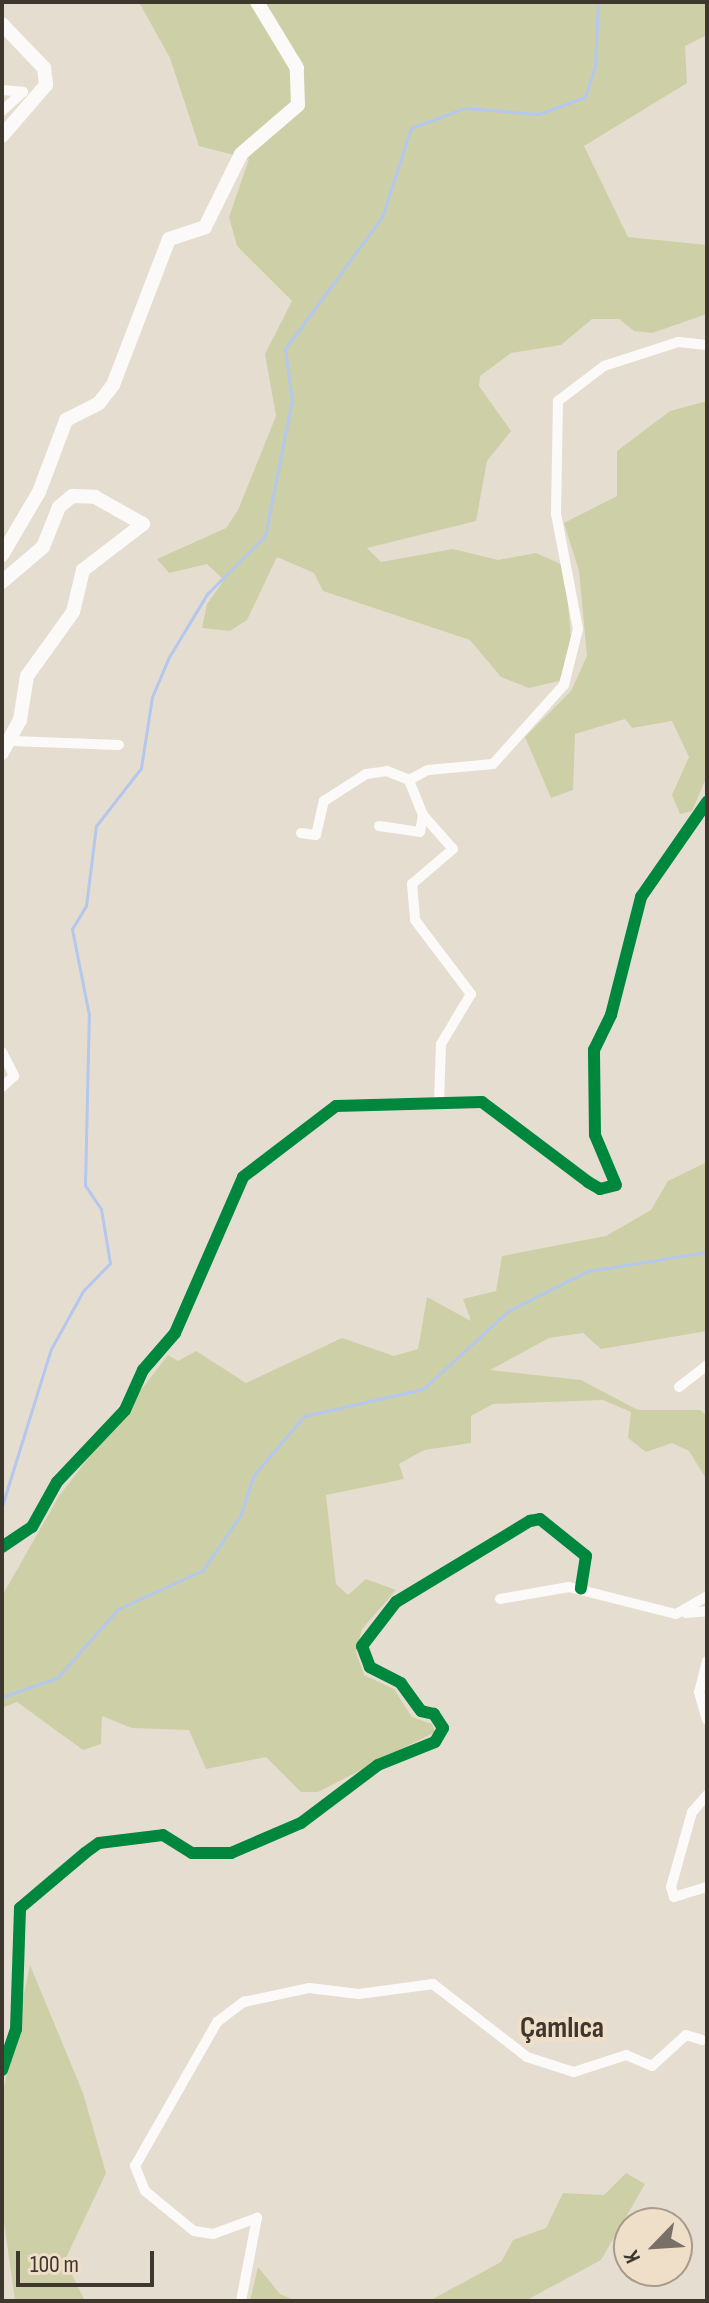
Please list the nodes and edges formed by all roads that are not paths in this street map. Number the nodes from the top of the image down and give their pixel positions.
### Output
1 (257, 2) edge
2 (2, 24) edge
3 (2, 90) edge
4 (2, 111) edge
5 (2, 136) edge
6 (707, 345) edge
7 (2, 555) edge
8 (2, 582) edge
9 (12, 741) junction
10 (119, 745) dead end
11 (2, 753) edge
12 (409, 780) junction
13 (707, 802) edge
14 (423, 815) junction
15 (379, 826) dead end
16 (301, 833) dead end
17 (2, 1052) edge
18 (2, 1087) edge
19 (439, 1101) junction
20 (707, 1365) edge
21 (679, 1387) dead end
22 (2, 1547) edge
23 (581, 1589) junction
24 (707, 1596) edge
25 (500, 1599) dead end
26 (707, 1611) edge
27 (676, 1614) junction
28 (707, 1661) edge
29 (707, 1720) edge
30 (707, 1795) edge
31 (707, 1887) edge
32 (702, 2040) dead end
33 (2, 2070) edge
34 (241, 2301) edge

1 - 7 street
2 - 5 street
3 - 4 street
6 - 12 street
8 - 9 street
9 - 10 street
9 - 11 street
12 - 14 street
12 - 16 street
13 - 19 street
14 - 15 street
14 - 19 street
17 - 18 street
19 - 22 street
20 - 21 street
23 - 25 street
23 - 27 street
23 - 33 street
24 - 27 street
26 - 27 street
28 - 29 street
30 - 31 street
32 - 34 street

